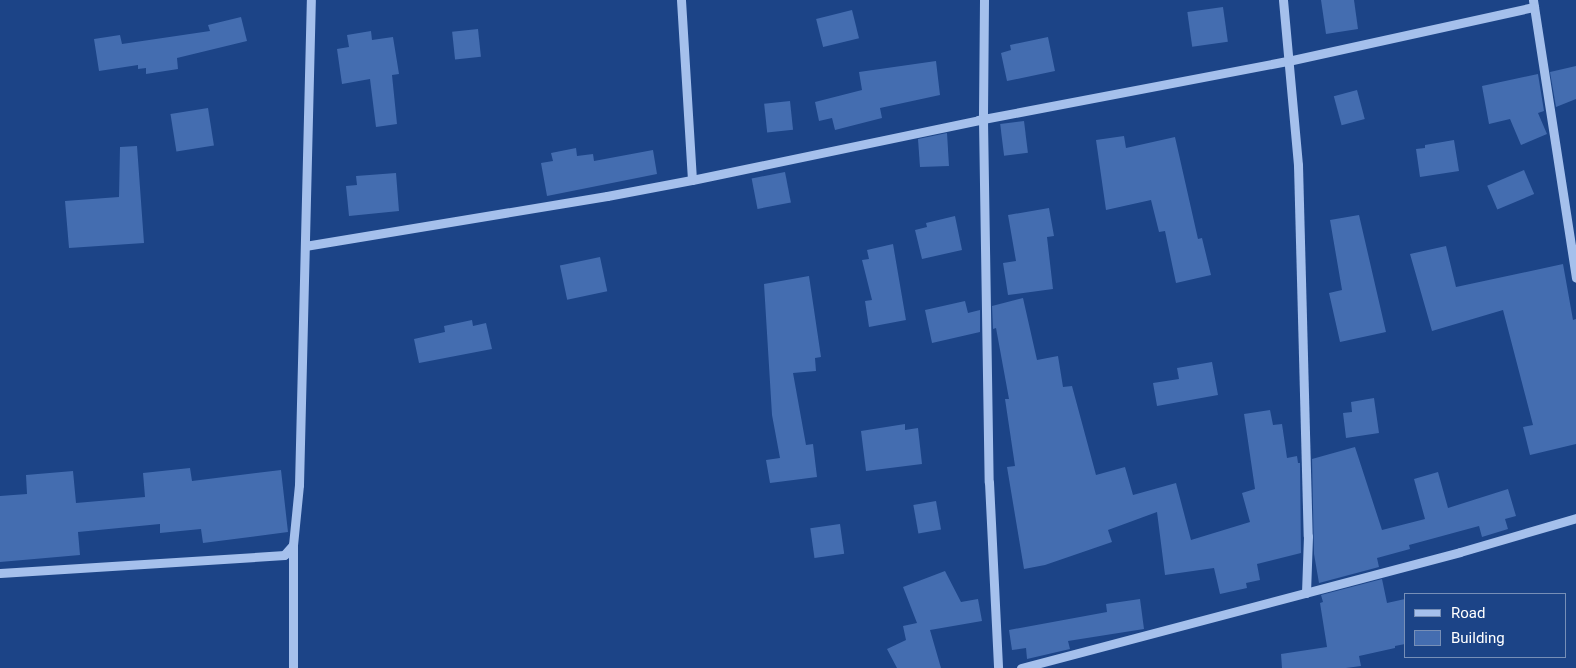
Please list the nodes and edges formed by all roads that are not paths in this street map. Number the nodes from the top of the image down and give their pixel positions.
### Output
1 (311, 0) edge
2 (681, 0) edge
3 (984, 0) edge
4 (1283, 0) edge
5 (1534, 4) edge
6 (1288, 61) junction
7 (983, 120) junction
8 (692, 180) junction
9 (305, 246) junction
10 (1576, 278) edge
11 (1576, 518) edge
12 (293, 544) junction
13 (0, 573) edge
14 (1306, 594) junction
15 (293, 668) edge
16 (998, 668) edge
17 (1021, 668) edge

1 - 9 street
2 - 8 street
3 - 7 street
4 - 6 street
5 - 6 street
5 - 10 street
6 - 7 street
6 - 14 street
7 - 8 street
7 - 16 street
8 - 9 street
9 - 12 street
11 - 14 street
12 - 13 street
12 - 15 street
14 - 17 street

